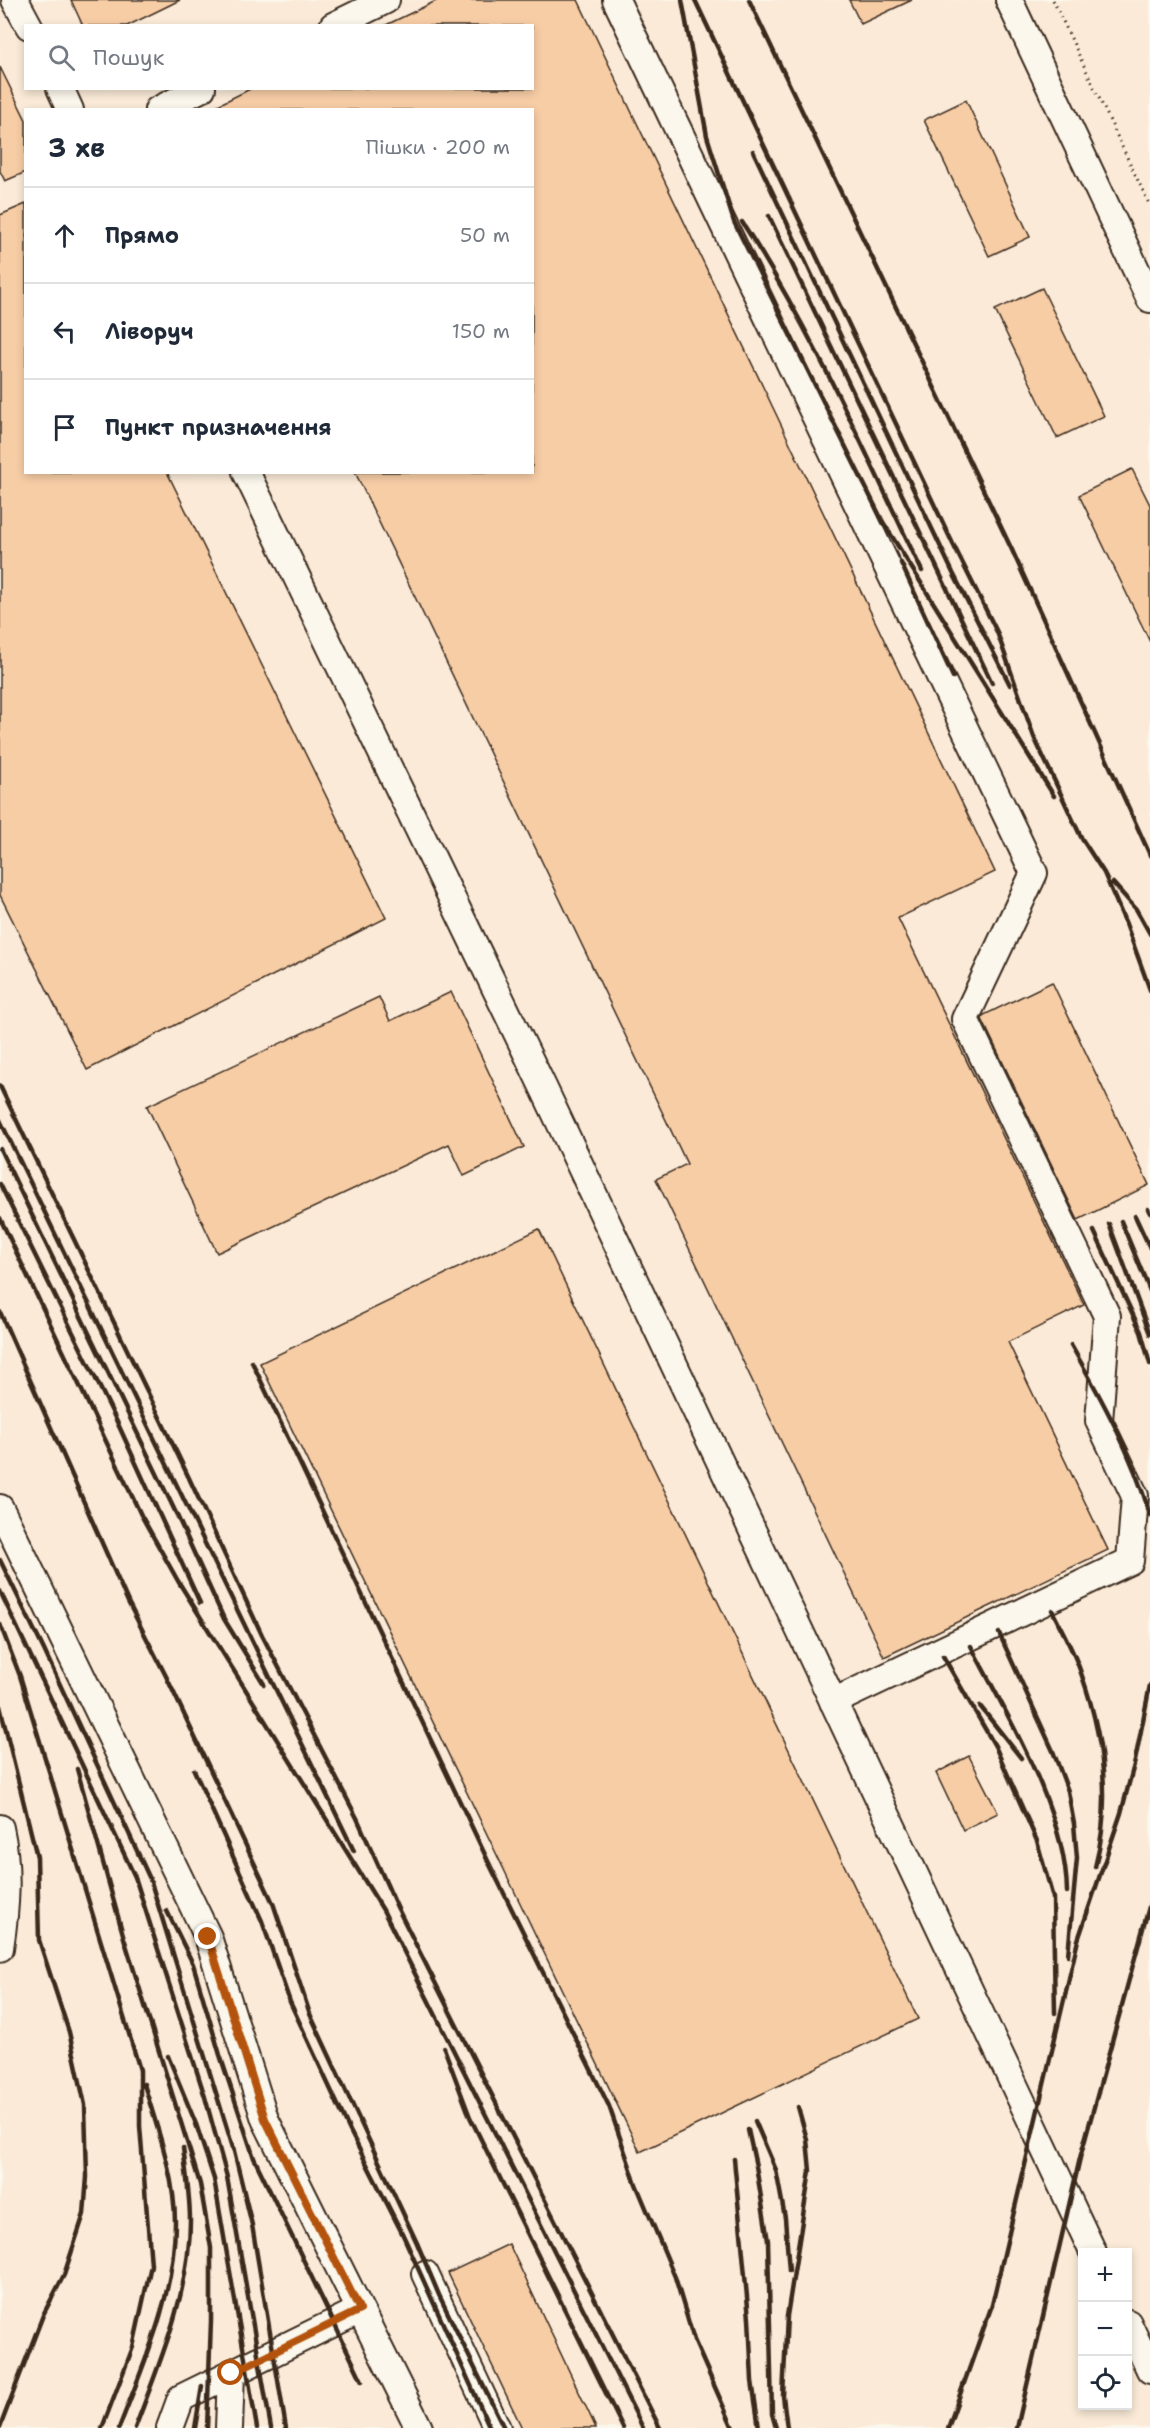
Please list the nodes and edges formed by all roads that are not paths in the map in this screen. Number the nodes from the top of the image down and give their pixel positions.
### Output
1 (15, 0) edge
2 (386, 0) edge
3 (616, 0) edge
4 (1009, 0) edge
5 (28, 24) edge
6 (337, 24) edge
7 (61, 90) edge
8 (198, 90) edge
9 (69, 108) edge
10 (162, 108) edge
11 (1150, 298) edge
12 (247, 474) edge
13 (0, 1508) edge
14 (833, 1702) junction
15 (0, 1828) edge
16 (0, 1948) edge
17 (1091, 2248) edge
18 (425, 2274) dead end
19 (360, 2310) junction
20 (1132, 2332) edge
21 (1150, 2370) edge
22 (231, 2373) junction
23 (170, 2428) edge
24 (229, 2428) edge
25 (419, 2428) edge
26 (497, 2428) edge

1 - 5 lane
2 - 6 lane
3 - 14 lane
4 - 11 lane
7 - 9 lane
8 - 10 lane
12 - 14 lane
13 - 19 lane
14 - 17 lane
15 - 16 lane
18 - 26 lane
19 - 22 lane
19 - 25 lane
20 - 21 lane
22 - 23 lane
22 - 24 lane

